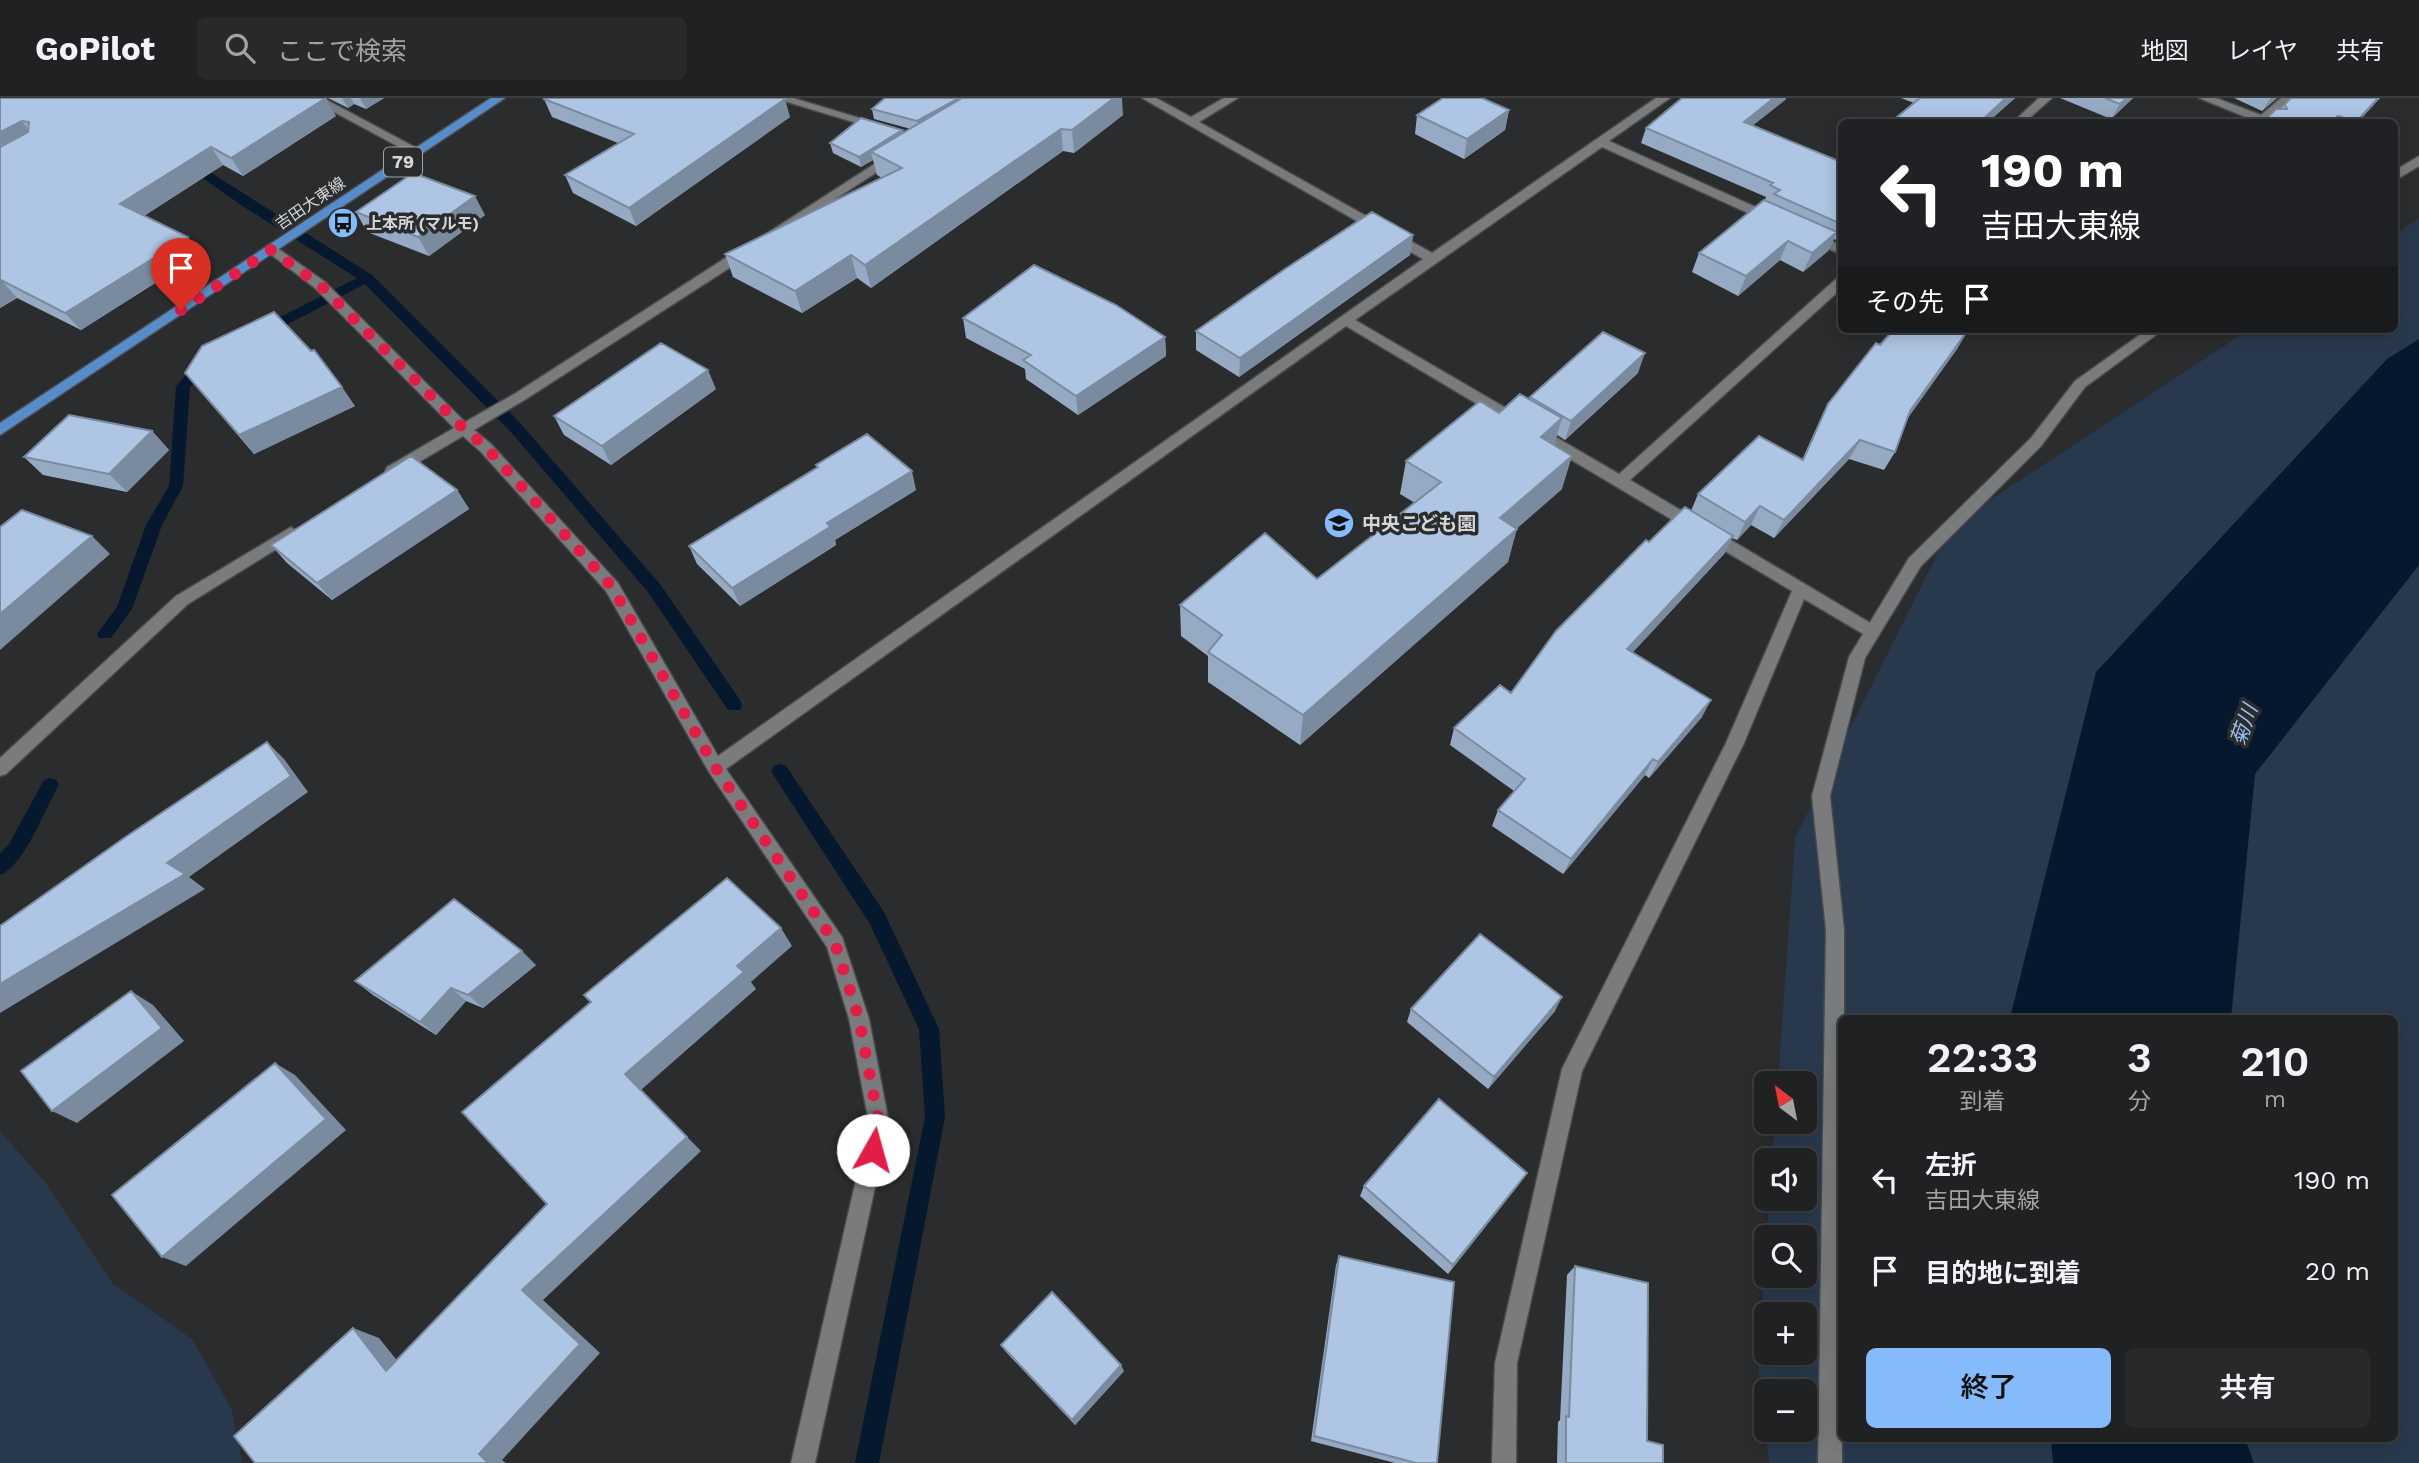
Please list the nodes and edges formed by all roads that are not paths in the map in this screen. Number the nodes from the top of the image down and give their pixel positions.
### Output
1 (314, 98) edge
2 (499, 98) edge
3 (780, 98) edge
4 (1148, 98) edge
5 (1232, 98) edge
6 (1664, 98) edge
7 (2046, 98) edge
8 (2205, 98) edge
9 (2288, 98) edge
10 (2022, 119) edge
11 (2260, 119) edge
12 (2267, 119) edge
13 (1191, 122) junction
14 (1601, 142) junction
15 (418, 152) junction
16 (2419, 160) edge
17 (2398, 174) edge
18 (1791, 227) edge
19 (1803, 233) edge
20 (1838, 249) edge
21 (271, 250) junction
22 (1432, 259) junction
23 (1838, 285) edge
24 (1347, 320) junction
25 (2151, 333) edge
26 (463, 428) junction
27 (0, 430) edge
28 (381, 478) edge
29 (1620, 481) junction
30 (310, 522) edge
31 (1801, 588) junction
32 (1871, 631) junction
33 (715, 767) junction
34 (0, 769) edge
35 (803, 1463) edge
36 (1504, 1463) edge
37 (1830, 1463) edge

1 - 15 street
2 - 15 main road, 吉田大東線 / 79
3 - 26 street
4 - 13 street
5 - 13 street
6 - 14 street
7 - 10 street
8 - 11 street
9 - 12 street
13 - 22 street
14 - 18 street
14 - 22 street
15 - 21 main road, 吉田大東線 / 79
16 - 17 street
19 - 20 street
21 - 26 street
21 - 27 main road, 吉田大東線 / 79
22 - 24 street
23 - 29 street
24 - 29 street
24 - 33 street
25 - 32 street
26 - 28 street
26 - 33 street
29 - 31 street
30 - 34 street
31 - 32 street
31 - 36 street
32 - 37 street
33 - 35 street

